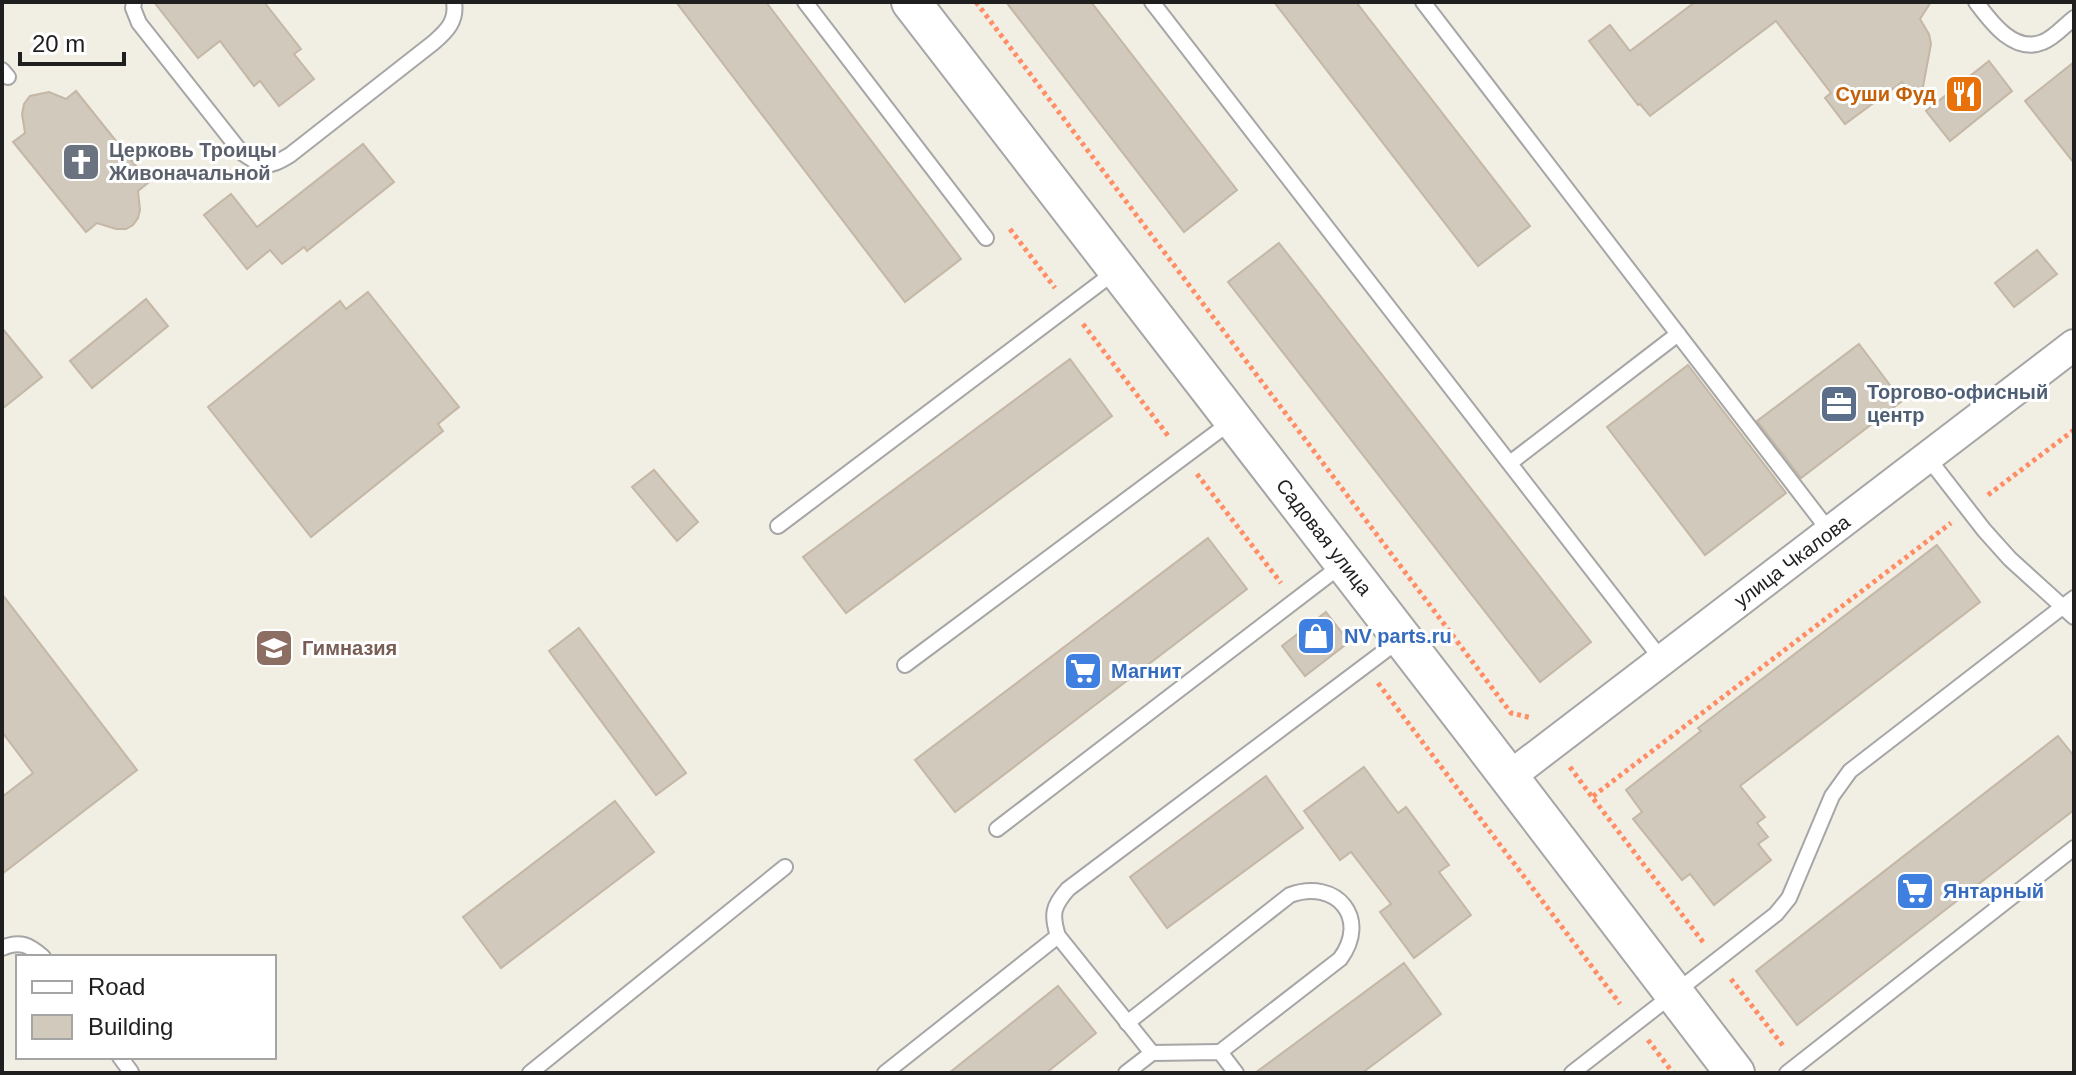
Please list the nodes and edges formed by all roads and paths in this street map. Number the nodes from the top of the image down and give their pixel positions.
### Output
1 (134, 2) edge
2 (454, 2) edge
3 (805, 2) edge
4 (911, 2) edge
5 (976, 2) edge
6 (1152, 2) edge
7 (1423, 2) edge
8 (1976, 2) edge
9 (2074, 18) edge
10 (1002, 217) dead end
11 (986, 238) dead end
12 (1118, 269) junction
13 (1069, 306) junction
14 (1678, 334) junction
15 (2074, 345) edge
16 (1234, 420) junction
17 (2074, 430) edge
18 (1184, 457) junction
19 (1928, 458) junction
20 (1510, 463) junction
21 (1968, 510) junction
22 (778, 526) dead end
23 (1830, 532) junction
24 (1344, 564) junction
25 (1305, 594) junction
26 (2068, 602) edge
27 (2074, 617) edge
28 (1403, 638) junction
29 (1662, 660) junction
30 (1369, 663) junction
31 (905, 665) dead end
32 (1511, 713) dead end
33 (1509, 777) junction
34 (997, 829) dead end
35 (2074, 848) edge
36 (785, 867) dead end
37 (1058, 936) junction
38 (2, 948) edge
39 (41, 955) edge
40 (1718, 961) junction
41 (1675, 994) junction
42 (1127, 1023) junction
43 (1636, 1024) junction
44 (1220, 1052) junction
45 (1152, 1053) junction
46 (1792, 1069) edge
47 (530, 1073) edge
48 (885, 1073) edge
49 (1126, 1073) edge
50 (1236, 1073) edge
51 (1572, 1073) edge
52 (1673, 1073) edge
53 (1735, 1073) edge

1 - 2 lane
3 - 11 lane
4 - 12 street, Садовая улица
5 - 32 path
6 - 20 lane
7 - 14 lane
8 - 9 lane
10 - 13 path
12 - 13 lane
12 - 16 street, Садовая улица
13 - 18 path
13 - 22 lane
14 - 20 lane
14 - 23 lane
15 - 19 street, улица Чкалова
16 - 18 lane
16 - 24 street, Садовая улица
17 - 21 path
18 - 25 path
18 - 31 lane
19 - 21 lane
19 - 23 street, улица Чкалова
20 - 29 lane
21 - 26 lane
21 - 40 path
23 - 29 street, улица Чкалова
24 - 25 lane
24 - 28 street, Садовая улица
25 - 34 lane
26 - 27 lane
26 - 40 lane
28 - 30 lane
28 - 33 street, Садовая улица
29 - 33 street, улица Чкалова
30 - 37 lane
30 - 43 path
33 - 41 street, Садовая улица
35 - 46 lane
36 - 47 lane
37 - 42 lane
37 - 48 lane
38 - 39 lane
40 - 41 lane
40 - 46 path
41 - 43 lane
41 - 53 street, Садовая улица
42 - 44 lane
42 - 45 lane
43 - 51 lane
43 - 52 path
44 - 45 lane
44 - 50 lane
45 - 49 lane

